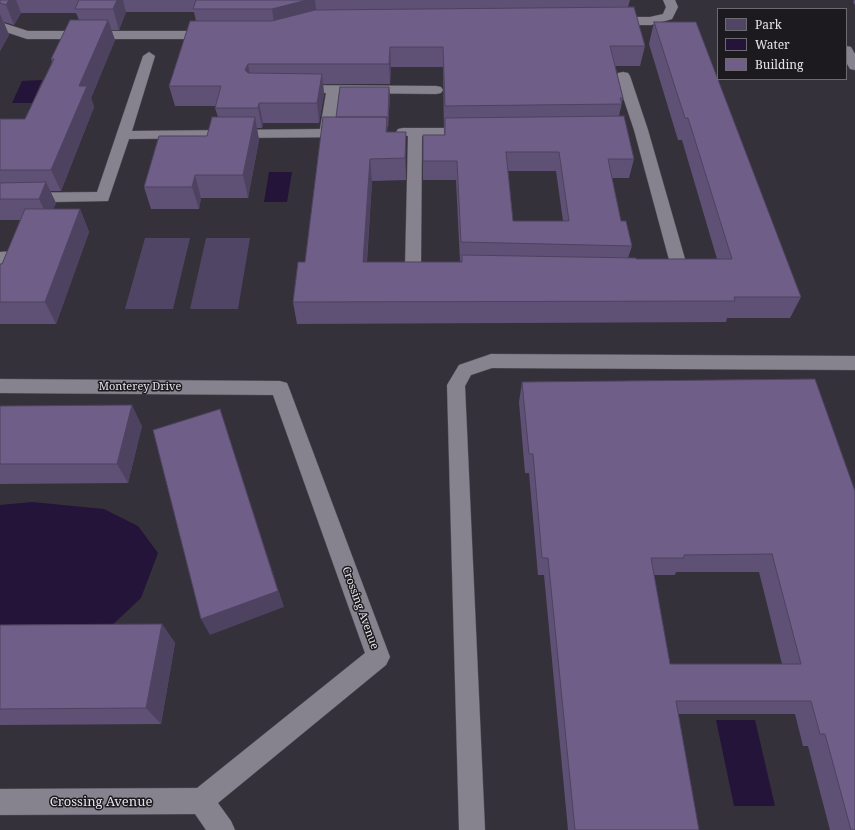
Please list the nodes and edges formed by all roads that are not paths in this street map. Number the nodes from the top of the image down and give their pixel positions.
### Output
1 (669, 0) edge
2 (604, 22) edge
3 (0, 26) edge
4 (227, 35) edge
5 (847, 52) edge
6 (149, 56) dead end
7 (855, 66) edge
8 (623, 76) dead end
9 (287, 89) edge
10 (333, 89) junction
11 (436, 90) dead end
12 (386, 132) edge
13 (415, 132) junction
14 (486, 132) edge
15 (327, 133) junction
16 (364, 133) edge
17 (123, 135) junction
18 (0, 198) edge
19 (445, 269) edge
20 (658, 273) edge
21 (855, 363) edge
22 (0, 386) edge
23 (280, 388) joint
24 (0, 802) edge
25 (201, 802) junction
26 (222, 830) edge
27 (472, 830) edge

1 - 2 lane
3 - 4 lane
5 - 7 lane
6 - 17 lane
8 - 20 lane
9 - 10 lane
10 - 11 lane
10 - 15 lane
12 - 13 lane
13 - 14 lane
13 - 19 lane
15 - 16 lane
15 - 17 lane
17 - 18 lane
21 - 27 lane
22 - 23 lane, Monterey Drive
23 - 25 lane, Crossing Avenue
24 - 25 lane, Crossing Avenue
25 - 26 lane

